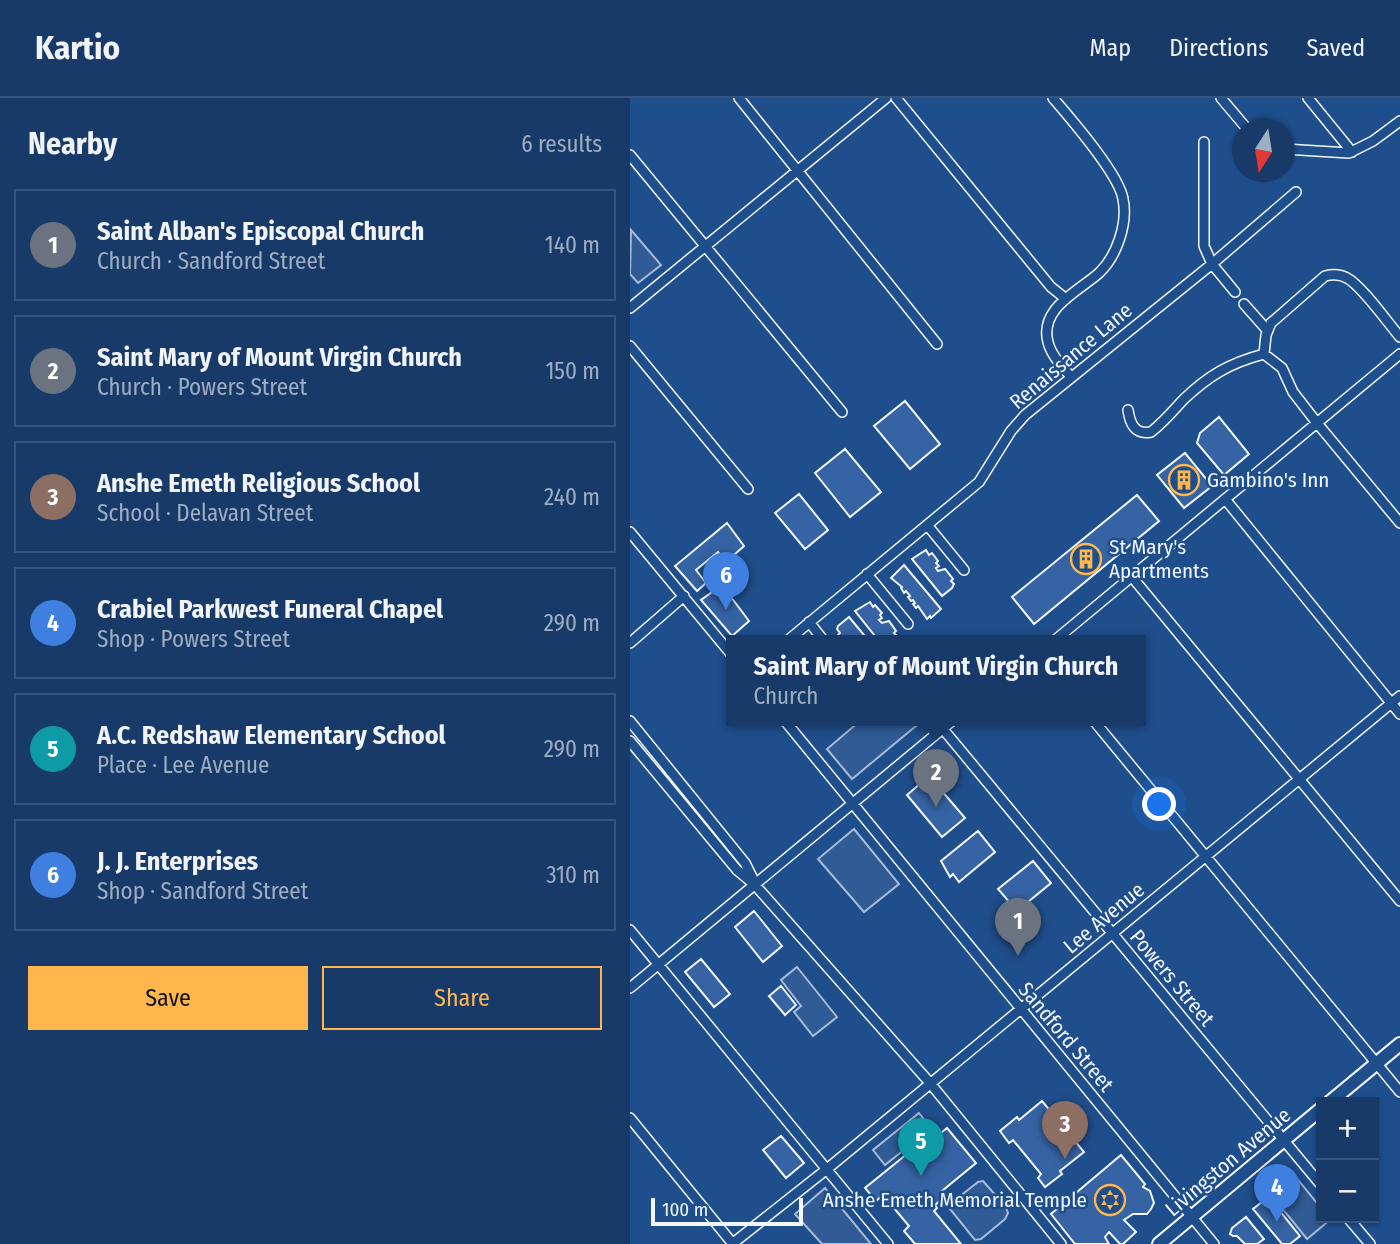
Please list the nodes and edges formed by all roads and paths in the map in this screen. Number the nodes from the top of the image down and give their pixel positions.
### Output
1 (739, 98) edge
2 (886, 98) edge
3 (896, 98) edge
4 (1053, 98) edge
5 (1221, 98) edge
6 (1308, 98) edge
7 (1239, 119) edge
8 (1400, 121) edge
9 (1204, 142) dead end
10 (1295, 149) edge
11 (1353, 152) junction
12 (630, 155) edge
13 (798, 170) junction
14 (1296, 192) dead end
15 (704, 247) junction
16 (1212, 264) junction
17 (1235, 292) dead end
18 (1066, 299) junction
19 (1244, 304) dead end
20 (630, 308) edge
21 (1267, 331) junction
22 (1400, 337) edge
23 (937, 344) dead end
24 (630, 346) edge
25 (1264, 354) junction
26 (1400, 354) edge
27 (1071, 377) junction
28 (1128, 410) dead end
29 (842, 412) dead end
30 (1317, 423) junction
31 (748, 489) dead end
32 (1225, 499) junction
33 (1400, 523) edge
34 (928, 526) junction
35 (630, 532) edge
36 (964, 570) dead end
37 (867, 574) junction
38 (1132, 577) junction
39 (684, 596) junction
40 (809, 622) junction
41 (908, 624) dead end
42 (795, 635) edge
43 (819, 635) edge
44 (1061, 635) edge
45 (630, 643) edge
46 (726, 648) edge
47 (1400, 696) edge
48 (1391, 703) junction
49 (1400, 714) edge
50 (630, 721) edge
51 (789, 726) edge
52 (946, 726) edge
53 (1098, 726) edge
54 (943, 729) junction
55 (630, 741) edge
56 (1300, 780) junction
57 (852, 805) junction
58 (1206, 855) junction
59 (755, 885) junction
60 (1400, 901) edge
61 (630, 930) edge
62 (1113, 934) junction
63 (659, 965) junction
64 (630, 988) edge
65 (1020, 1009) junction
66 (1400, 1044) edge
67 (1376, 1064) junction
68 (930, 1083) junction
69 (1400, 1092) edge
70 (1336, 1097) edge
71 (1316, 1114) edge
72 (630, 1118) edge
73 (1284, 1140) junction
74 (827, 1169) junction
75 (1316, 1179) edge
76 (1192, 1216) junction
77 (1352, 1223) edge
78 (732, 1244) edge
79 (888, 1244) edge
80 (1061, 1244) edge
81 (1158, 1244) edge
82 (1214, 1244) edge
83 (1370, 1244) edge

1 - 13 street
2 - 13 street
3 - 18 street
4 - 18 street
5 - 7 street
6 - 11 street
8 - 11 street
9 - 16 street
10 - 11 street
12 - 15 street
13 - 15 street
13 - 23 street
14 - 16 street, Renaissance Lane
15 - 20 street
15 - 29 street
16 - 17 street
16 - 27 street, Renaissance Lane
18 - 27 street
19 - 21 street
21 - 22 street
21 - 25 street
24 - 31 street
25 - 28 street
25 - 30 street
26 - 30 street
27 - 34 street, Renaissance Lane
30 - 32 street
30 - 33 street
32 - 38 street
32 - 48 street
34 - 36 street
34 - 37 street, Renaissance Lane
35 - 39 street
37 - 40 street, Renaissance Lane
37 - 41 street
38 - 44 street
38 - 56 street
39 - 45 street
39 - 46 street
40 - 42 street, Renaissance Lane
40 - 43 street
47 - 48 street, Lee Avenue
48 - 49 street
48 - 56 street, Lee Avenue
50 - 59 street
51 - 57 street, Sandford Street
52 - 54 street
53 - 58 street
54 - 57 street
54 - 62 street, Powers Street
55 - 59 street
56 - 58 street, Lee Avenue
56 - 60 street
57 - 59 street
57 - 65 street, Sandford Street
58 - 62 street, Lee Avenue
58 - 67 street
59 - 63 street
59 - 68 street
61 - 63 street
62 - 65 street, Lee Avenue
62 - 73 street, Powers Street
63 - 64 street
63 - 74 street
65 - 68 street, Lee Avenue
65 - 76 street, Sandford Street
66 - 67 main road
67 - 69 street
67 - 70 main road
68 - 74 street, Lee Avenue
68 - 80 street
71 - 73 main road, Livingston Avenue
72 - 78 street
73 - 75 street, Powers Street
73 - 76 main road, Livingston Avenue
74 - 78 street, Lee Avenue
74 - 79 street
76 - 81 main road, Livingston Avenue
76 - 82 street, Sandford Street
77 - 83 street

